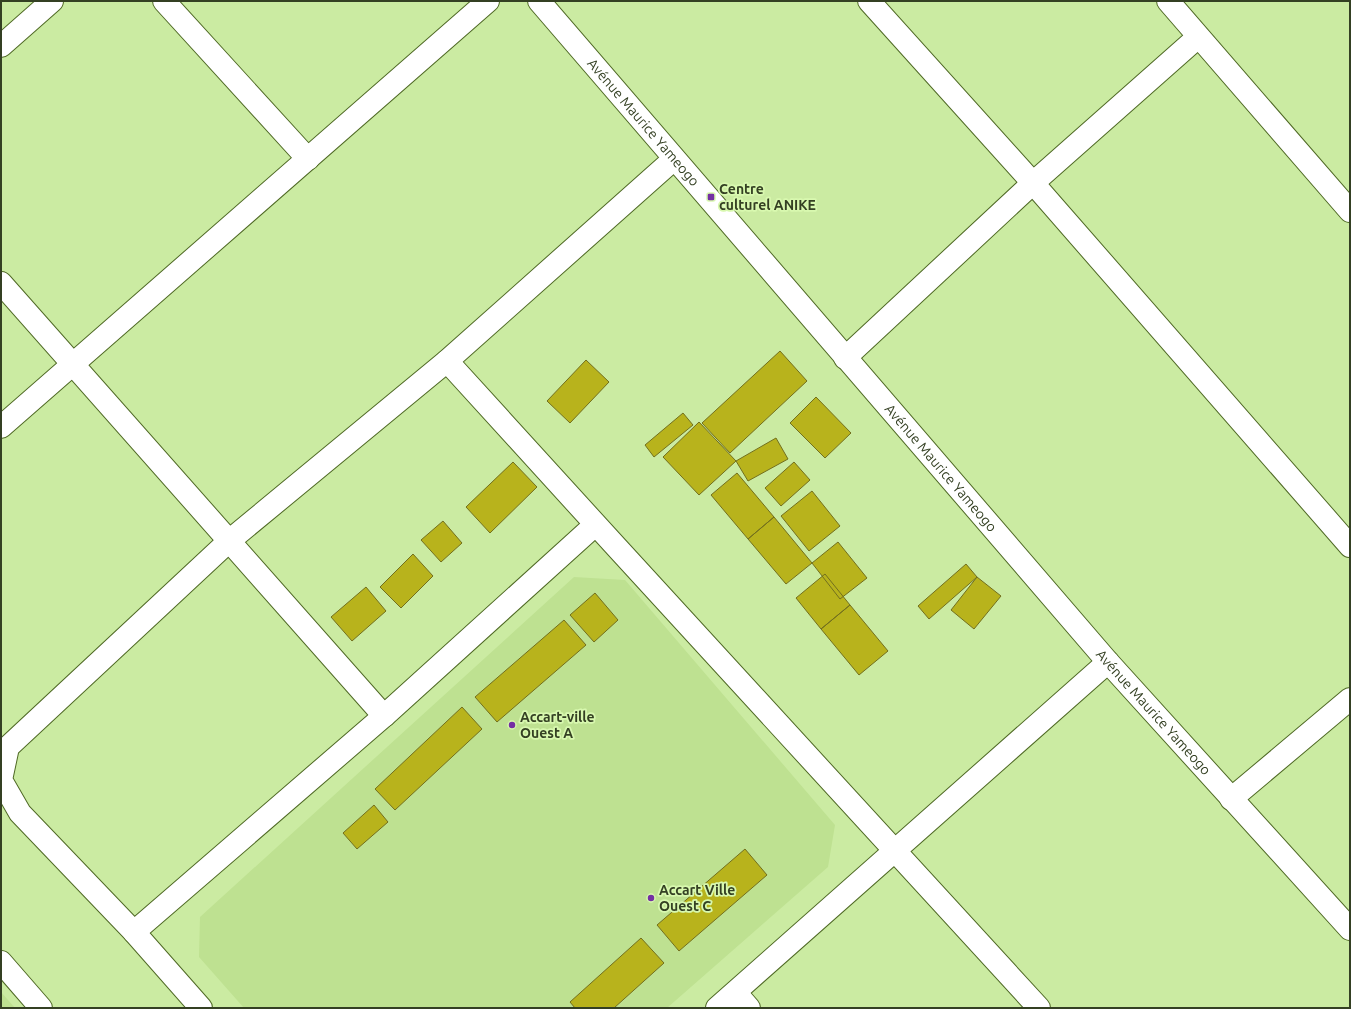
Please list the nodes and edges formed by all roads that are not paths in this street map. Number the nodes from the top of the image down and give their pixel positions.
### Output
1 (52, 1) edge
2 (164, 1) edge
3 (488, 1) edge
4 (539, 1) edge
5 (868, 1) edge
6 (1168, 1) edge
7 (1198, 37) junction
8 (1, 46) edge
9 (308, 159) junction
10 (674, 159) junction
11 (1033, 183) junction
12 (1350, 211) edge
13 (1, 283) edge
14 (845, 358) junction
15 (447, 361) junction
16 (73, 364) junction
17 (1, 427) edge
18 (595, 525) junction
19 (229, 541) junction
20 (1350, 546) edge
21 (1108, 662) junction
22 (1350, 699) edge
23 (384, 716) junction
24 (1231, 799) junction
25 (896, 850) junction
26 (1350, 929) edge
27 (134, 932) junction
28 (1, 962) edge
29 (742, 1000) edge
30 (41, 1008) edge
31 (201, 1008) edge
32 (717, 1008) edge
33 (1039, 1008) edge

1 - 8 street
2 - 9 street
3 - 9 street
4 - 10 street, Avénue Maurice Yameogo
5 - 11 street
6 - 7 street
7 - 11 street
7 - 12 street
9 - 16 street
10 - 14 street, Avénue Maurice Yameogo
10 - 15 street
11 - 14 street
11 - 20 street
13 - 16 street
14 - 21 street, Avénue Maurice Yameogo
15 - 18 street
15 - 19 street
16 - 17 street
16 - 19 street
18 - 23 street
18 - 25 street
19 - 23 street
19 - 27 street
21 - 24 street, Avénue Maurice Yameogo
21 - 25 street
22 - 24 street
23 - 27 street
24 - 26 street, Avénue Maurice Yameogo
25 - 29 street
25 - 33 street
27 - 31 street
28 - 30 street
29 - 32 street

